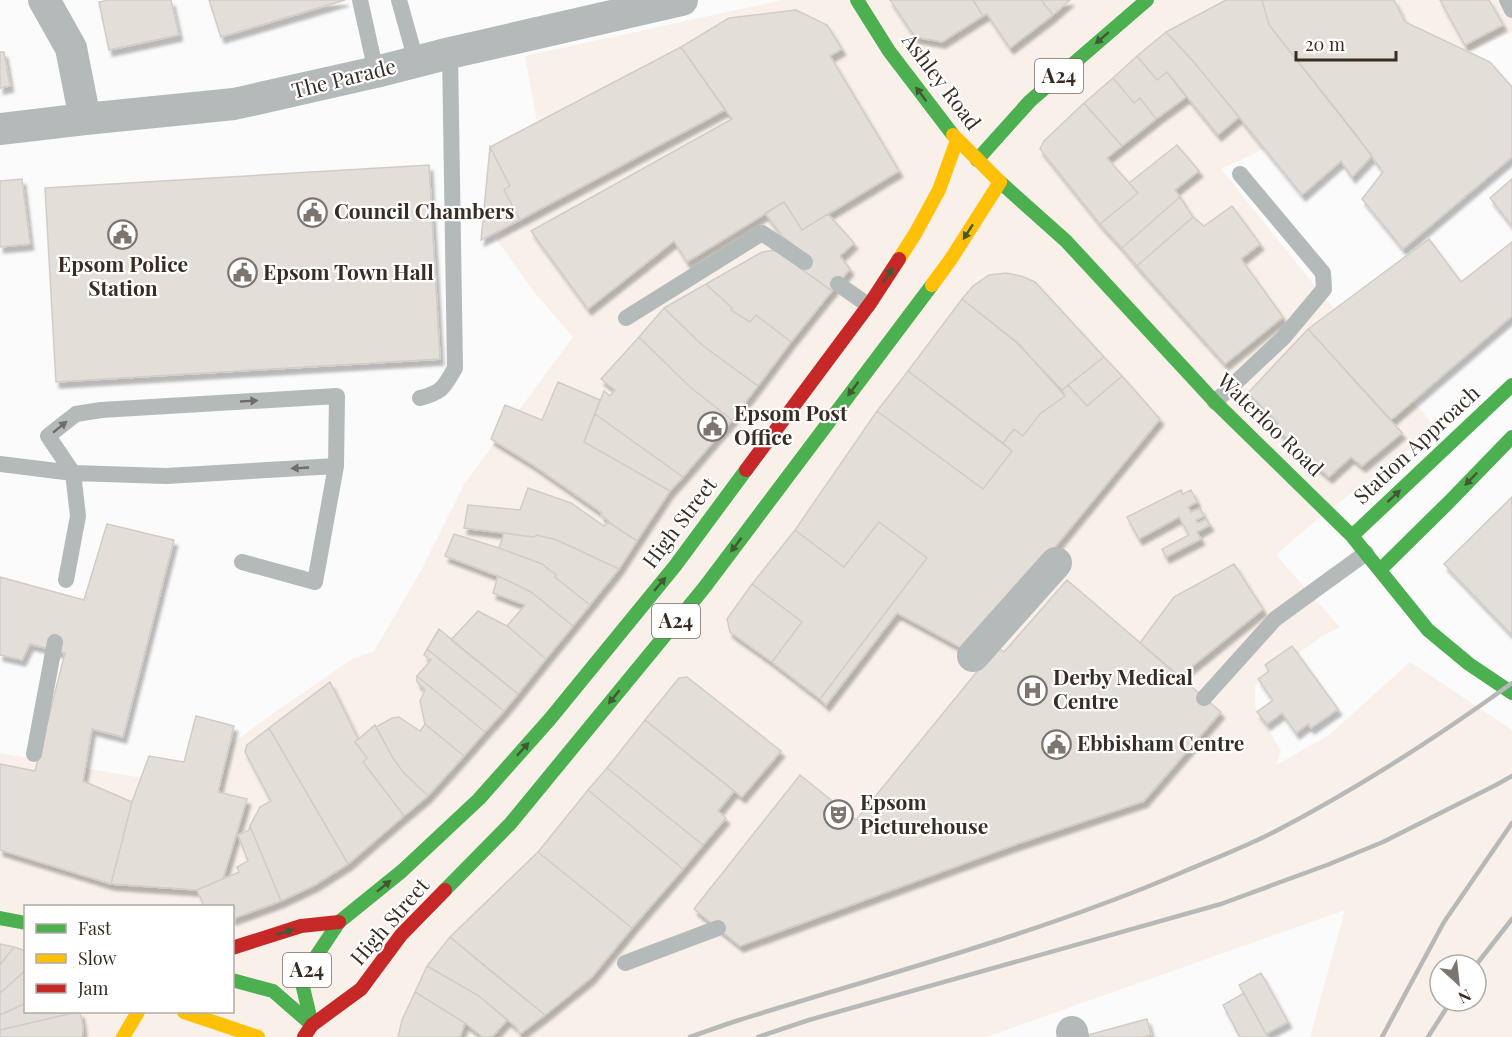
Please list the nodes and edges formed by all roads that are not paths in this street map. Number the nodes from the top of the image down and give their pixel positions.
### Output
1 (44, 0) edge
2 (360, 0) edge
3 (399, 0) edge
4 (682, 0) edge
5 (857, 0) edge
6 (1147, 0) edge
7 (1507, 0) edge
8 (1512, 10) edge
9 (450, 53) junction
10 (416, 61) junction
11 (376, 72) junction
12 (85, 119) junction
13 (0, 129) edge
14 (957, 140) junction
15 (977, 160) junction
16 (1240, 174) dead end
17 (1000, 182) junction
18 (805, 262) dead end
19 (838, 284) dead end
20 (868, 305) junction
21 (626, 318) dead end
22 (1512, 386) edge
23 (420, 398) dead end
24 (1215, 402) junction
25 (1512, 437) edge
26 (0, 464) edge
27 (336, 466) junction
28 (72, 473) junction
29 (1352, 536) junction
30 (1366, 553) junction
31 (242, 562) dead end
32 (1056, 563) dead end
33 (1380, 570) junction
34 (66, 580) dead end
35 (55, 642) dead end
36 (973, 656) dead end
37 (1512, 693) edge
38 (1204, 698) dead end
39 (34, 754) dead end
40 (0, 918) edge
41 (339, 922) junction
42 (24, 923) edge
43 (718, 928) dead end
44 (234, 947) edge
45 (625, 963) dead end
46 (234, 981) edge
47 (137, 1013) edge
48 (190, 1013) edge
49 (316, 1028) junction
50 (291, 1029) dead end
51 (263, 1036) edge
52 (123, 1037) edge
53 (304, 1037) edge

1 - 12 street
2 - 11 lane
3 - 10 lane
4 - 9 street, The Parade
14 -> 5 main road, Ashley Road
6 -> 15 main road, A24
7 - 8 lane
9 - 10 street, The Parade
9 - 23 lane
10 - 11 street, The Parade
11 - 12 street, The Parade
12 - 13 street, The Parade
14 - 15 main road, Ashley Road
20 -> 14 main road, High Street / A24
15 - 17 main road, Ashley Road
16 - 24 lane
17 - 24 main road, Waterloo Road
17 -> 49 main road, High Street / A24
18 - 21 lane
19 - 20 lane
41 -> 20 main road, High Street / A24
29 -> 22 main road, Station Approach
24 - 29 main road, Waterloo Road
25 -> 33 main road
26 - 28 lane
27 -> 28 lane
28 -> 27 lane
27 - 31 lane
28 - 34 lane
29 - 30 main road, Waterloo Road
30 - 33 main road, Waterloo Road
30 - 38 lane
32 - 36 street
33 - 37 main road, Waterloo Road
35 - 39 lane
40 - 42 main road
44 -> 41 main road
41 - 49 main road, High Street / A24
43 - 45 lane
46 - 49 main road
47 - 52 main road
48 - 51 main road
49 - 50 main road
49 - 53 main road, A24

